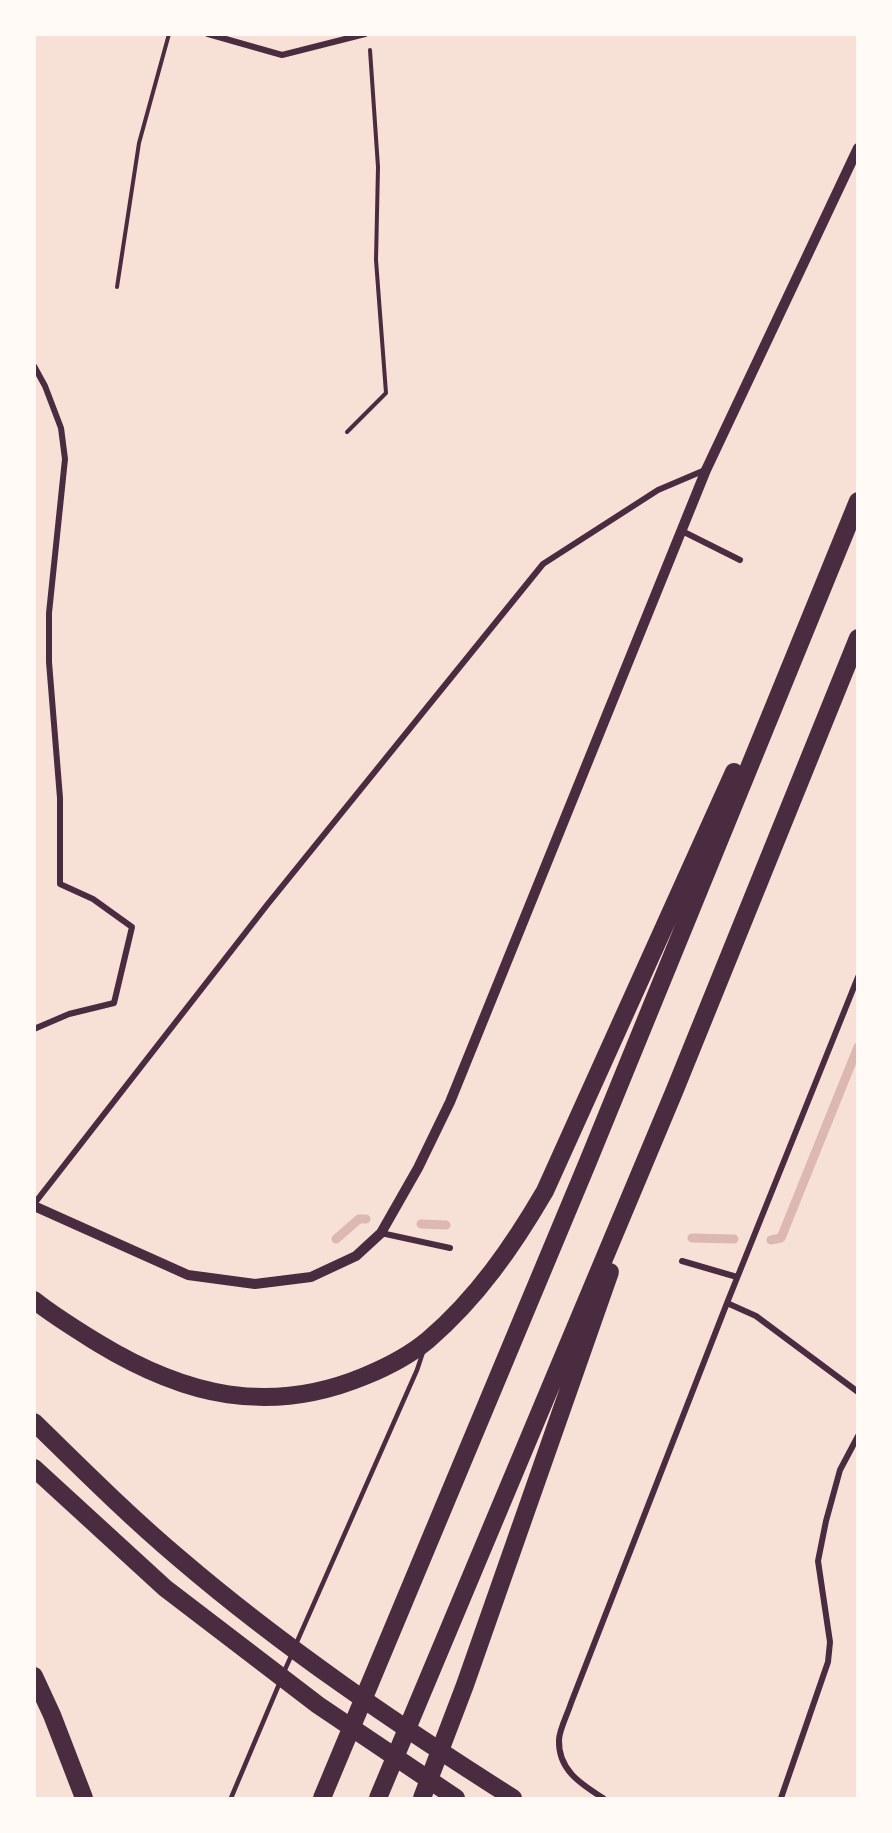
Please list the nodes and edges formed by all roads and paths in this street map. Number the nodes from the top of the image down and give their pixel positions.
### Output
1 (169, 34) edge
2 (208, 34) edge
3 (365, 34) edge
4 (370, 46) dead end
5 (858, 148) edge
6 (117, 287) dead end
7 (34, 366) edge
8 (347, 432) dead end
9 (706, 470) junction
10 (858, 498) edge
11 (682, 531) junction
12 (740, 560) dead end
13 (858, 638) edge
14 (858, 976) edge
15 (34, 1029) edge
16 (674, 1092) junction
17 (35, 1205) edge
18 (381, 1233) junction
19 (450, 1248) dead end
20 (682, 1261) dead end
21 (738, 1277) junction
22 (34, 1300) edge
23 (727, 1303) junction
24 (426, 1342) junction
25 (858, 1392) edge
26 (34, 1422) edge
27 (858, 1436) edge
28 (34, 1468) edge
29 (34, 1676) edge
30 (322, 1797) edge
31 (84, 1798) edge
32 (231, 1798) edge
33 (378, 1798) edge
34 (422, 1798) edge
35 (456, 1798) edge
36 (513, 1798) edge
37 (603, 1798) edge
38 (781, 1798) edge

1 - 6 path
2 - 3 street
4 - 8 path
5 - 9 street
7 - 15 street
9 - 11 street
9 - 17 street
10 - 24 highway
10 - 30 highway
11 - 12 street
11 - 18 street
13 - 16 highway
14 - 21 street
16 - 33 highway
16 - 34 highway
17 - 18 street
18 - 19 street
20 - 21 street
21 - 23 street
22 - 24 highway
23 - 25 street
23 - 37 street
24 - 32 lane
26 - 36 highway
27 - 38 street
28 - 35 highway
29 - 31 highway

